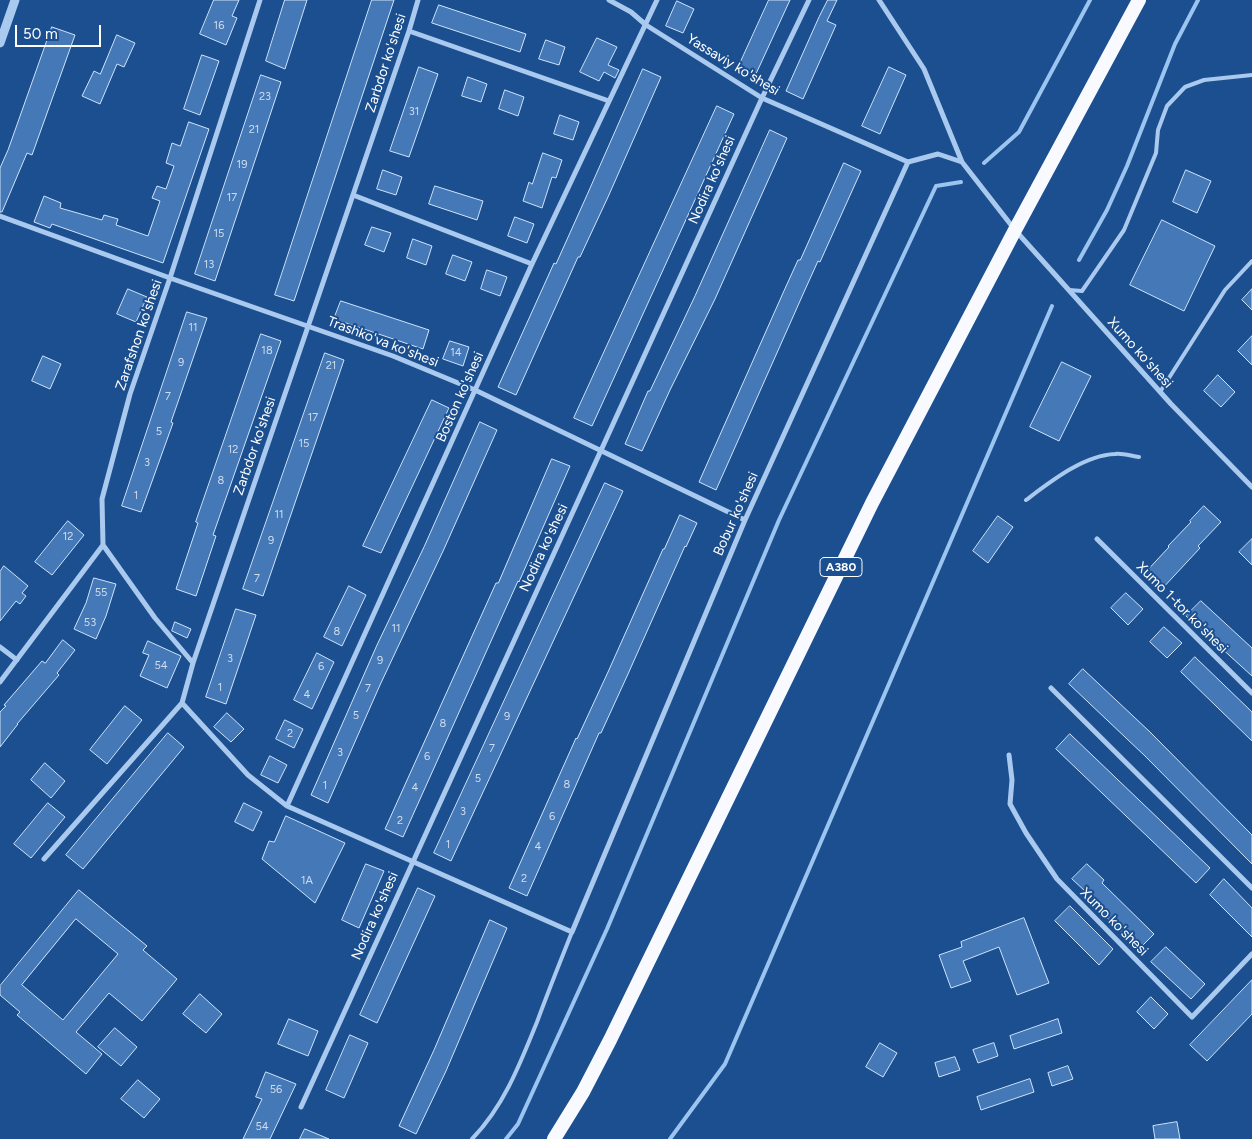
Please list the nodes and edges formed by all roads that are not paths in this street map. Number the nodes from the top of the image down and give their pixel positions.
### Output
1 (15, 0) edge
2 (260, 0) edge
3 (418, 0) edge
4 (609, 0) edge
5 (657, 0) edge
6 (810, 0) edge
7 (879, 0) edge
8 (1139, 0) edge
9 (646, 25) junction
10 (409, 31) junction
11 (0, 43) edge
12 (1252, 75) edge
13 (762, 98) junction
14 (609, 101) junction
15 (908, 162) junction
16 (962, 162) junction
17 (353, 195) junction
18 (0, 216) edge
19 (1015, 230) junction
20 (1252, 261) edge
21 (532, 264) junction
22 (170, 278) junction
23 (1068, 290) junction
24 (308, 325) junction
25 (476, 390) junction
26 (1160, 392) junction
27 (601, 451) junction
28 (1139, 457) dead end
29 (1252, 486) edge
30 (1026, 500) dead end
31 (745, 520) junction
32 (1097, 539) dead end
33 (103, 545) junction
34 (0, 647) edge
35 (17, 660) junction
36 (193, 662) junction
37 (0, 682) edge
38 (1051, 688) dead end
39 (1252, 693) edge
40 (182, 703) junction
41 (1009, 755) dead end
42 (287, 806) junction
43 (44, 859) dead end
44 (412, 862) junction
45 (1252, 888) edge
46 (572, 932) junction
47 (1252, 954) edge
48 (301, 1106) dead end
49 (472, 1139) edge
50 (554, 1139) edge

1 - 11 street
2 - 22 street, Zarafshon ko'shesi
3 - 10 street, Zarbdor ko'shesi
4 - 9 street, Yassaviy ko'shesi
5 - 9 street, Boston ko'shesi
6 - 13 street, Nodira ko'shesi
7 - 16 street, Xumo ko'shesi
8 - 19 highway, A380
9 - 13 street, Yassaviy ko'shesi
9 - 14 street, Boston ko'shesi
10 - 14 street
10 - 17 street, Zarbdor ko'shesi
12 - 23 lane
13 - 15 street, Yassaviy ko'shesi
13 - 27 street, Nodira ko'shesi
14 - 21 street, Boston ko'shesi
15 - 16 street
15 - 31 street, Bobur ko'shesi
16 - 19 street, Xumo ko'shesi
17 - 21 street
17 - 24 street, Zarbdor ko'shesi
18 - 22 street, Trashko'va ko'shesi
19 - 23 street, Xumo ko'shesi
19 - 50 highway, A380
20 - 26 lane
21 - 25 street, Boston ko'shesi
22 - 24 street, Trashko'va ko'shesi
22 - 33 street, Zarafshon ko'shesi
23 - 26 street, Xumo ko'shesi
24 - 25 street, Trashko'va ko'shesi
24 - 36 street, Zarbdor ko'shesi
25 - 27 street, Trashko'va ko'shesi
25 - 42 street, Boston ko'shesi
26 - 29 street, Xumo ko'shesi
27 - 31 street, Trashko'va ko'shesi
27 - 44 street, Nodira ko'shesi
28 - 30 lane
31 - 46 street, Bobur ko'shesi
32 - 39 street, Xumo 1-tor ko'shesi
33 - 35 street
33 - 36 street
34 - 35 street
35 - 37 street
36 - 40 street, Zarbdor ko'shesi
38 - 45 street
40 - 42 street
40 - 43 street, Zarbdor ko'shesi
41 - 47 street, Xumo ko'shesi
42 - 44 street
44 - 46 street
44 - 48 street, Nodira ko'shesi
46 - 49 lane

